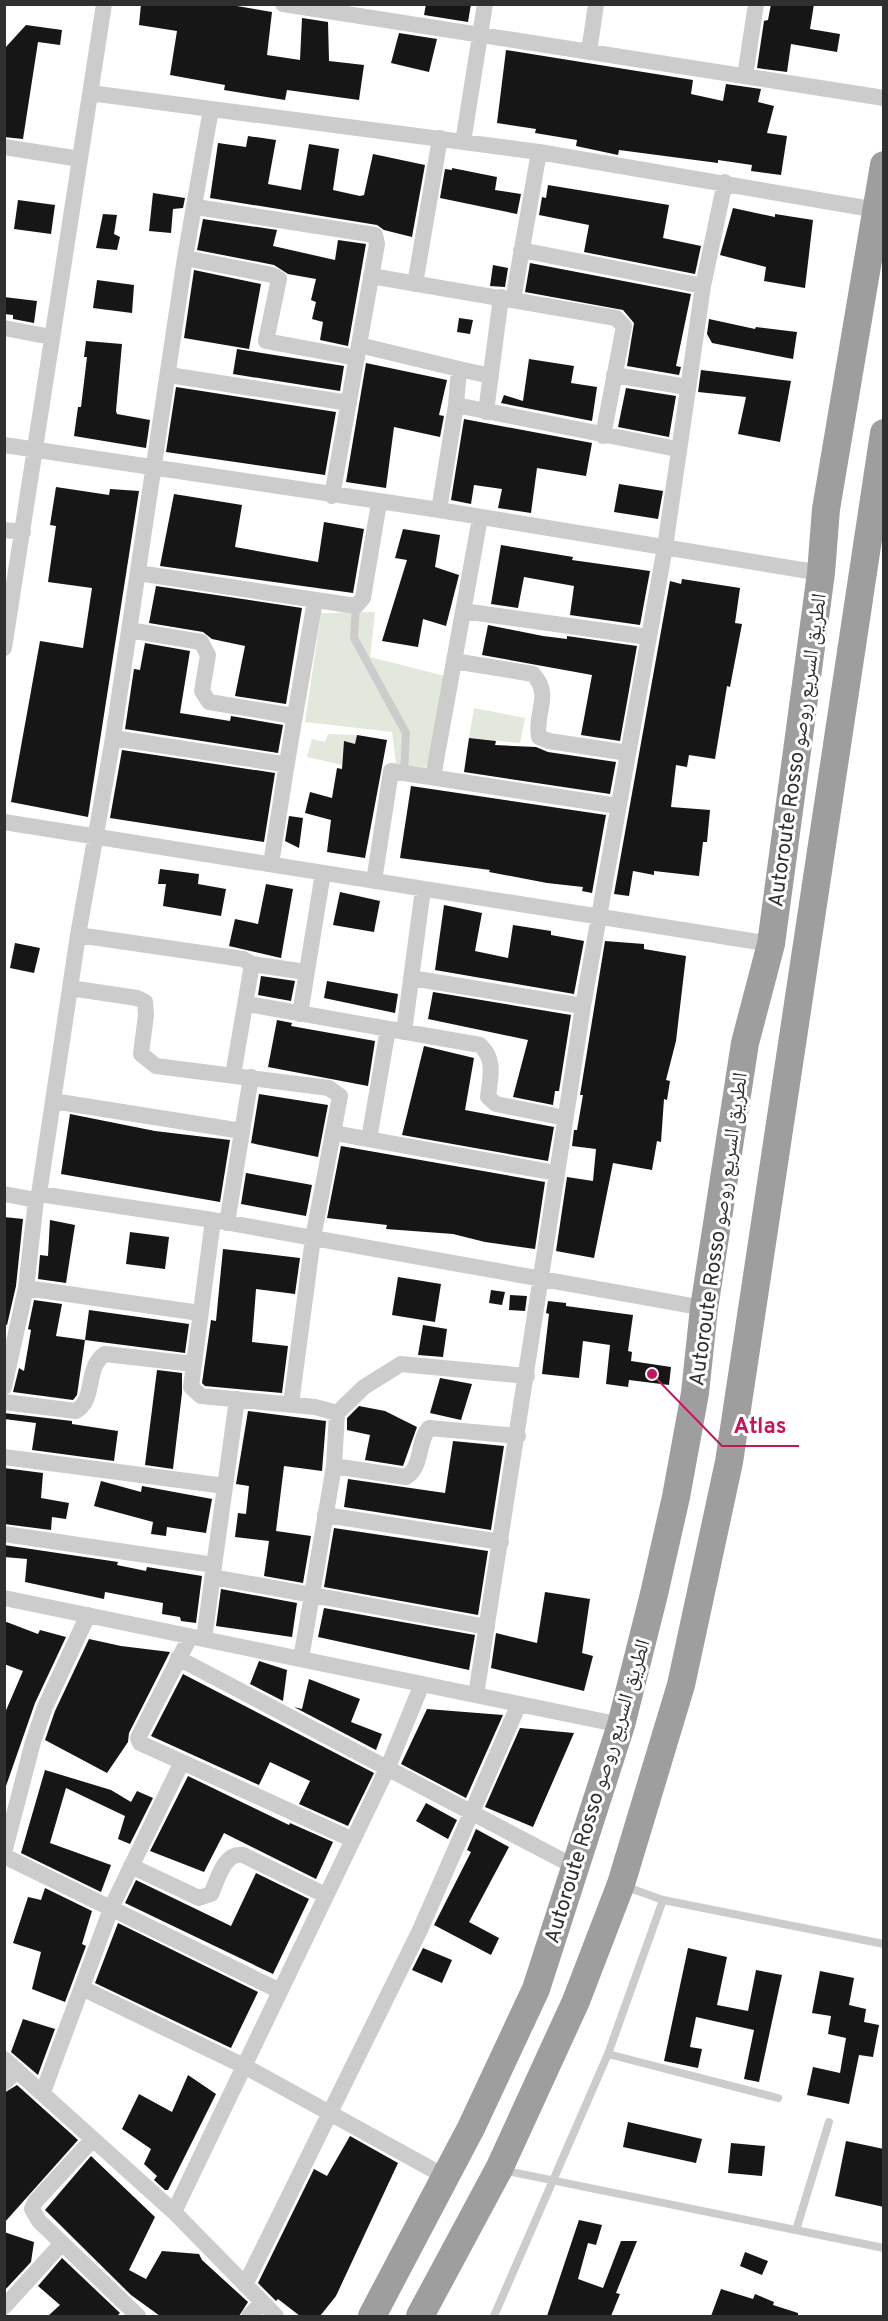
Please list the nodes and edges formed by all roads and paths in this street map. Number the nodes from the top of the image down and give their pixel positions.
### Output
1 (104, 4) edge
2 (283, 4) edge
3 (485, 4) edge
4 (596, 4) edge
5 (756, 4) edge
6 (303, 6) edge
7 (382, 11) edge
8 (480, 34) junction
9 (589, 51) junction
10 (745, 76) junction
11 (90, 93) junction
12 (884, 98) edge
13 (211, 109) junction
14 (440, 138) junction
15 (463, 141) junction
16 (4, 147) edge
17 (539, 152) junction
18 (80, 159) junction
19 (884, 165) edge
20 (725, 182) junction
21 (196, 207) junction
22 (877, 210) junction
23 (522, 250) junction
24 (185, 258) junction
25 (371, 276) junction
26 (415, 284) junction
27 (703, 286) junction
28 (507, 299) junction
29 (4, 328) edge
30 (51, 337) junction
31 (358, 352) junction
32 (459, 369) junction
33 (169, 375) junction
34 (614, 375) junction
35 (491, 376) junction
36 (687, 387) junction
37 (349, 403) junction
38 (456, 405) junction
39 (486, 412) junction
40 (884, 433) edge
41 (603, 436) junction
42 (4, 445) edge
43 (677, 449) junction
44 (35, 450) junction
45 (154, 468) junction
46 (332, 496) junction
47 (380, 503) junction
48 (439, 510) junction
49 (480, 518) junction
50 (4, 530) edge
51 (23, 532) junction
52 (664, 547) junction
53 (138, 573) junction
54 (821, 573) junction
55 (315, 601) junction
56 (356, 606) junction
57 (463, 611) junction
58 (129, 630) junction
59 (648, 637) junction
60 (4, 648) edge
61 (454, 661) junction
62 (294, 721) junction
63 (113, 738) junction
64 (628, 753) junction
65 (286, 769) junction
66 (404, 772) junction
67 (433, 777) junction
68 (618, 806) junction
69 (4, 822) edge
70 (97, 835) junction
71 (271, 864) junction
72 (323, 873) junction
73 (374, 881) junction
74 (423, 889) junction
75 (598, 917) junction
76 (78, 935) junction
77 (771, 944) junction
78 (252, 964) junction
79 (306, 972) junction
80 (411, 978) junction
81 (70, 988) junction
82 (247, 1004) junction
83 (583, 1006) junction
84 (300, 1014) junction
85 (396, 1030) junction
86 (233, 1075) junction
87 (251, 1077) junction
88 (53, 1101) junction
89 (565, 1118) junction
90 (242, 1131) junction
91 (334, 1133) junction
92 (369, 1139) junction
93 (556, 1173) junction
94 (4, 1194) edge
95 (38, 1197) junction
96 (220, 1221) junction
97 (313, 1238) junction
98 (543, 1278) junction
99 (26, 1288) junction
100 (704, 1308) junction
101 (200, 1313) junction
102 (193, 1364) junction
103 (527, 1376) junction
104 (4, 1387) edge
105 (237, 1399) junction
106 (4, 1402) edge
107 (291, 1404) junction
108 (337, 1413) junction
109 (518, 1436) junction
110 (4, 1456) edge
111 (334, 1466) junction
112 (225, 1486) junction
113 (325, 1515) junction
114 (4, 1534) edge
115 (501, 1542) junction
116 (213, 1571) junction
117 (312, 1593) junction
118 (4, 1598) edge
119 (88, 1615) junction
120 (487, 1627) junction
121 (197, 1638) junction
122 (178, 1658) junction
123 (301, 1659) junction
124 (422, 1684) junction
125 (476, 1695) junction
126 (519, 1704) junction
127 (621, 1725) junction
128 (182, 1762) junction
129 (388, 1767) junction
130 (474, 1812) junction
131 (8, 1824) edge
132 (351, 1839) junction
133 (4, 1854) edge
134 (130, 1866) junction
135 (577, 1868) junction
136 (621, 1884) junction
137 (325, 1895) junction
138 (663, 1900) junction
139 (112, 1906) junction
140 (884, 1944) edge
141 (82, 1988) junction
142 (280, 1991) junction
143 (608, 2054) junction
144 (11, 2064) edge
145 (246, 2067) junction
146 (4, 2082) edge
147 (43, 2092) junction
148 (778, 2098) dead end
149 (330, 2115) junction
150 (829, 2122) dead end
151 (93, 2139) junction
152 (499, 2169) junction
153 (446, 2177) junction
154 (555, 2181) junction
155 (174, 2212) junction
156 (796, 2230) junction
157 (62, 2243) junction
158 (884, 2248) edge
159 (244, 2285) junction
160 (262, 2303) junction
161 (4, 2307) edge
162 (138, 2316) edge
163 (249, 2316) edge
164 (276, 2316) edge
165 (372, 2316) edge
166 (420, 2316) edge
167 (494, 2316) edge

1 - 11 street
2 - 6 street
3 - 8 street
4 - 9 street
5 - 10 street
6 - 7 street
7 - 8 street
8 - 9 street
8 - 15 street
9 - 10 street
10 - 12 street
11 - 13 street
11 - 18 street
13 - 14 street
13 - 21 street
14 - 15 street
14 - 26 street
15 - 17 street
16 - 18 street
17 - 20 street
17 - 23 street
18 - 30 street
19 - 22 highway, Autoroute Rosso الطريق السريع روصو
20 - 22 street
20 - 27 street
21 - 24 street
21 - 25 street
22 - 54 highway, Autoroute Rosso الطريق السريع روصو
23 - 27 street
23 - 28 street
24 - 31 street
24 - 33 street
25 - 26 street
25 - 31 street
26 - 28 street
27 - 36 street
28 - 34 street
28 - 35 street
29 - 30 street
30 - 44 street
31 - 32 street
31 - 37 street
32 - 35 street
32 - 38 street
33 - 37 street
33 - 45 street
34 - 36 street
34 - 41 street
35 - 39 street
36 - 43 street
37 - 46 street
38 - 39 street
38 - 48 street
39 - 41 street
40 - 136 highway, Autoroute Rosso الطريق السريع روصو
41 - 43 street
42 - 44 street
43 - 52 street
44 - 45 street
44 - 51 street
45 - 46 street
45 - 53 street
46 - 47 street
47 - 48 street
47 - 56 street
48 - 49 street
49 - 52 street
49 - 57 street
50 - 51 street
51 - 60 street
52 - 54 street
52 - 59 street
53 - 55 street
53 - 58 street
54 - 77 highway, Autoroute Rosso الطريق السريع روصو
55 - 56 street
55 - 62 street
56 - 66 lane
57 - 59 street
57 - 61 street
58 - 62 street
58 - 63 street
59 - 64 street
61 - 64 street
61 - 67 street
62 - 65 street
63 - 65 street
63 - 70 street
64 - 68 street
65 - 71 street
66 - 67 street
66 - 73 street
67 - 68 street
68 - 75 street
69 - 70 street
70 - 71 street
70 - 76 street
71 - 72 street
72 - 73 street
72 - 79 street
73 - 74 street
74 - 75 street
74 - 80 street
75 - 77 street
75 - 83 street
76 - 78 street
76 - 81 street
77 - 100 highway, Autoroute Rosso الطريق السريع روصو
78 - 79 street
78 - 82 street
79 - 84 street
80 - 83 street
80 - 85 street
81 - 86 street
81 - 88 street
82 - 84 street
82 - 86 street
83 - 89 street
84 - 85 street
85 - 89 street
85 - 92 street
86 - 87 street
87 - 90 street
87 - 91 street
88 - 90 street
88 - 95 street
89 - 93 street
90 - 96 street
91 - 92 street
91 - 97 street
92 - 93 street
93 - 98 street
94 - 95 street
95 - 96 street
95 - 99 street
96 - 97 street
96 - 101 street
97 - 98 street
97 - 107 street
98 - 100 street
98 - 103 street
99 - 101 street
99 - 104 street
100 - 127 highway, Autoroute Rosso الطريق السريع روصو
101 - 102 street
102 - 105 street
102 - 106 street
103 - 108 street
103 - 109 street
105 - 107 street
105 - 112 street
107 - 108 street
108 - 111 street
109 - 111 street
109 - 115 street
110 - 112 street
111 - 113 street
112 - 116 street
113 - 115 street
113 - 117 street
114 - 116 street
115 - 120 street
116 - 117 street
116 - 121 street
117 - 120 street
117 - 123 street
118 - 119 street
119 - 121 street
119 - 131 street
120 - 125 street
121 - 122 street
121 - 123 street
122 - 128 street
122 - 129 street
123 - 124 street
124 - 125 street
124 - 129 street
125 - 126 street
126 - 127 street
126 - 130 street
127 - 135 highway, Autoroute Rosso الطريق السريع روصو
128 - 132 street
128 - 134 street
129 - 130 street
129 - 132 street
130 - 135 street
130 - 149 street
131 - 133 street
132 - 137 street
133 - 139 street
134 - 137 street
134 - 139 street
135 - 153 highway, Autoroute Rosso الطريق السريع روصو
136 - 138 lane
136 - 152 highway, Autoroute Rosso الطريق السريع روصو
137 - 142 street
138 - 140 lane
138 - 143 lane
139 - 141 street
139 - 142 street
141 - 145 street
141 - 147 street
142 - 145 street
143 - 148 lane
143 - 154 lane
144 - 146 street
144 - 147 street
145 - 149 street
145 - 155 street
147 - 151 street
149 - 153 street
149 - 159 street
150 - 156 lane
151 - 155 street
151 - 157 street
152 - 154 lane
152 - 166 highway, Autoroute Rosso الطريق السريع روصو
153 - 165 highway, Autoroute Rosso الطريق السريع روصو
154 - 156 lane
154 - 167 lane
155 - 159 street
156 - 158 lane
157 - 161 street
157 - 162 street
159 - 160 street
160 - 163 street
160 - 164 street

